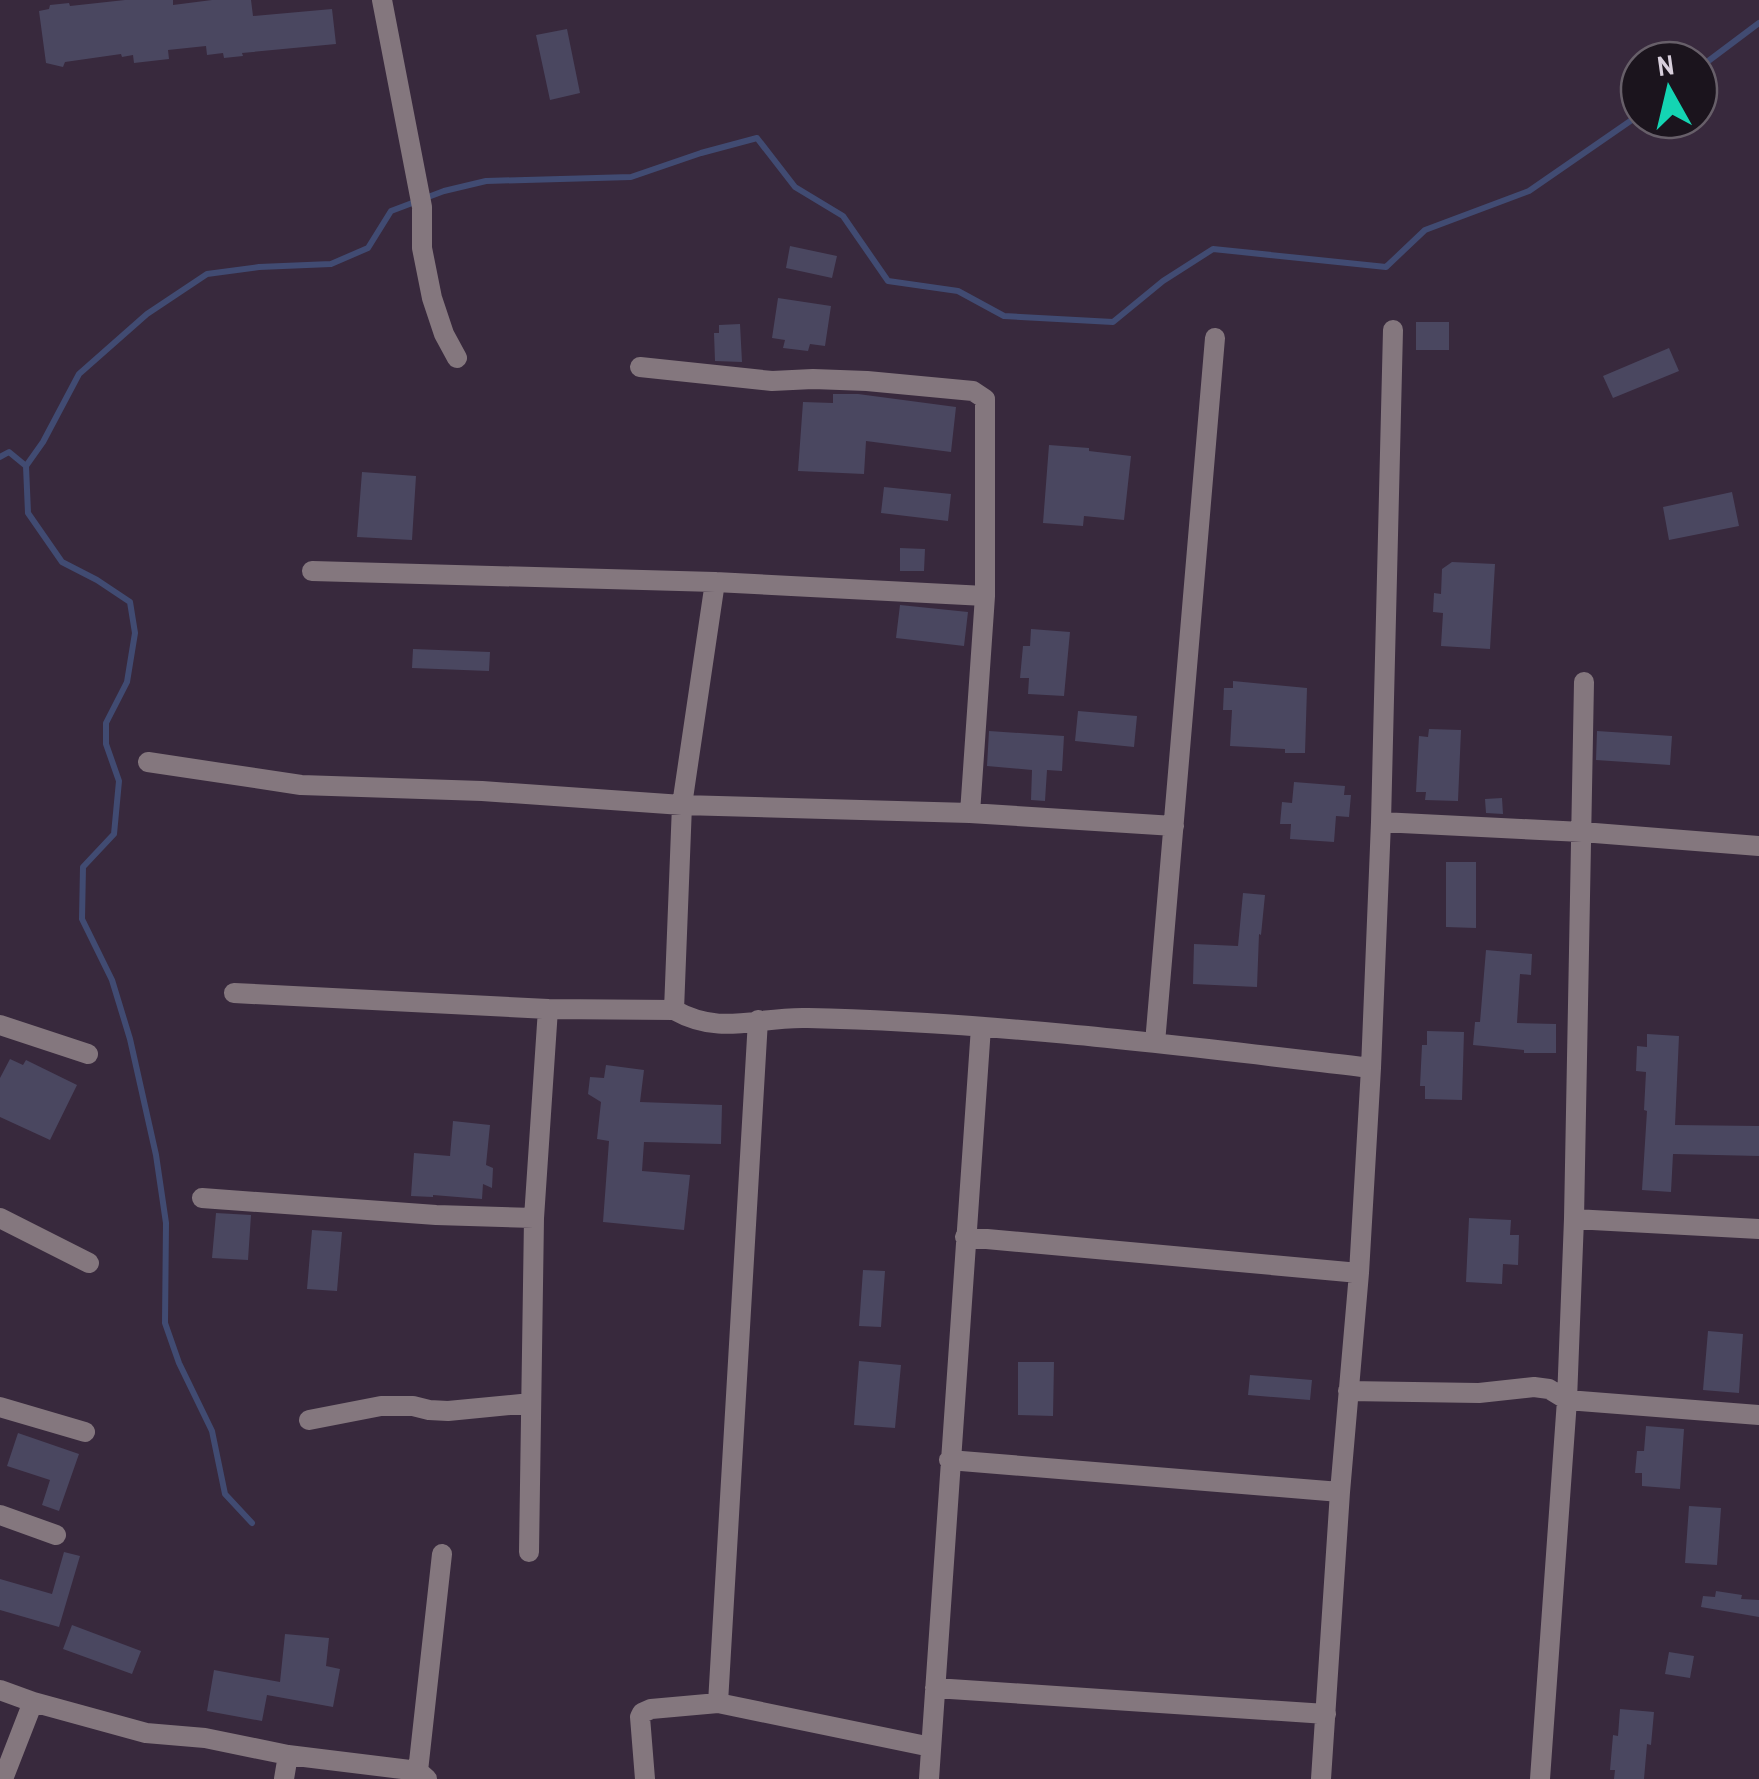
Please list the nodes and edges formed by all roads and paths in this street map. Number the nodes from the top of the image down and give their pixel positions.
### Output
1 (382, 0) edge
2 (1393, 330) dead end
3 (1215, 338) dead end
4 (457, 358) dead end
5 (640, 367) dead end
6 (312, 571) dead end
7 (715, 582) junction
8 (985, 596) junction
9 (1584, 682) dead end
10 (148, 762) dead end
11 (682, 804) junction
12 (970, 813) junction
13 (1382, 822) junction
14 (1174, 826) junction
15 (1582, 832) junction
16 (1759, 846) edge
17 (234, 993) dead end
18 (548, 1008) junction
19 (674, 1010) junction
20 (758, 1020) junction
21 (0, 1025) edge
22 (981, 1027) junction
23 (1155, 1042) junction
24 (88, 1054) dead end
25 (1371, 1068) junction
26 (202, 1198) dead end
27 (0, 1218) edge
28 (534, 1218) junction
29 (1574, 1219) junction
30 (1759, 1230) edge
31 (965, 1238) junction
32 (89, 1262) dead end
33 (1359, 1273) junction
34 (1348, 1391) junction
35 (1567, 1400) junction
36 (531, 1403) junction
37 (0, 1407) edge
38 (1759, 1414) edge
39 (309, 1420) dead end
40 (85, 1432) dead end
41 (949, 1460) junction
42 (1340, 1492) junction
43 (0, 1515) edge
44 (56, 1535) dead end
45 (529, 1552) dead end
46 (442, 1554) dead end
47 (935, 1688) junction
48 (0, 1690) edge
49 (33, 1702) junction
50 (718, 1703) junction
51 (1326, 1714) junction
52 (931, 1748) junction
53 (288, 1755) junction
54 (422, 1775) edge
55 (3, 1779) edge
56 (284, 1779) edge
57 (645, 1779) edge
58 (929, 1779) edge
59 (1321, 1779) edge
60 (1540, 1779) edge

1 - 4 street
2 - 13 street
3 - 14 street
5 - 8 street
6 - 7 street
7 - 8 street
7 - 11 street
8 - 12 street
9 - 15 street
10 - 11 street
11 - 12 street
11 - 19 street
12 - 14 street
13 - 15 street
13 - 25 street
14 - 23 street
15 - 16 street
15 - 29 street
17 - 18 street
18 - 19 street
18 - 28 street
19 - 20 street
20 - 22 street
20 - 50 street
21 - 24 street
22 - 23 street
22 - 31 street
23 - 25 street
25 - 33 street
26 - 28 street
27 - 32 street
28 - 36 street
29 - 30 street
29 - 35 street
31 - 33 street
31 - 41 street
33 - 34 street
34 - 35 street
34 - 42 street
35 - 38 street
35 - 60 street
36 - 39 street
36 - 45 street
37 - 40 street
41 - 42 street
41 - 47 street
42 - 51 street
43 - 44 street
46 - 54 street
47 - 51 street
47 - 52 street
48 - 49 street
49 - 53 street
49 - 55 street
50 - 52 street
50 - 57 street
51 - 59 street
52 - 58 street
53 - 54 street
53 - 56 street

